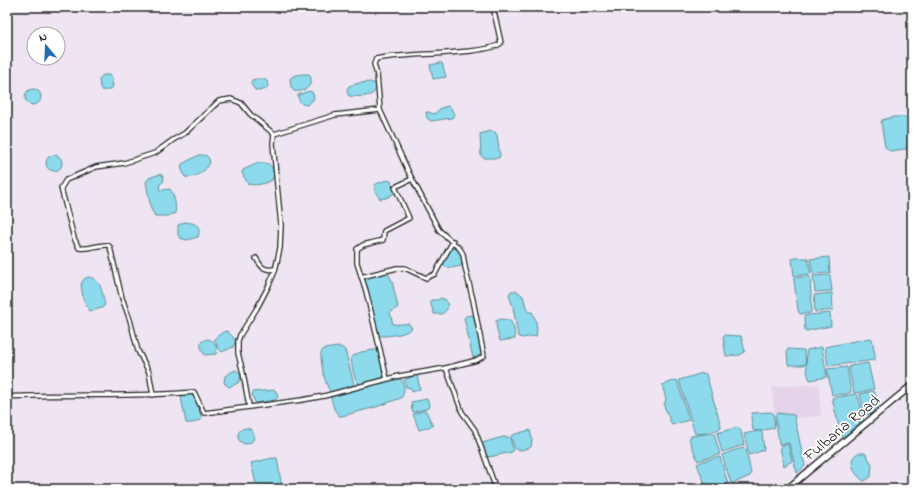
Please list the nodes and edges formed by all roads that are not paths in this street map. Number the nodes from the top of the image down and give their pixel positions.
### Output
1 (492, 7) edge
2 (380, 110) junction
3 (274, 134) junction
4 (412, 179) junction
5 (453, 242) junction
6 (256, 258) dead end
7 (275, 269) junction
8 (361, 277) junction
9 (446, 368) junction
10 (388, 379) junction
11 (912, 385) edge
12 (153, 395) junction
13 (7, 397) edge
14 (249, 406) junction
15 (496, 489) edge
16 (787, 489) edge

1 - 2 street
2 - 3 street
2 - 4 street
3 - 7 street
3 - 12 street
4 - 5 street
4 - 8 street
5 - 8 street
5 - 9 street
6 - 7 street
7 - 14 street
8 - 10 street
9 - 10 street
9 - 15 street
10 - 14 street
11 - 16 main road, Fulbaria Road
12 - 13 street
12 - 14 street

